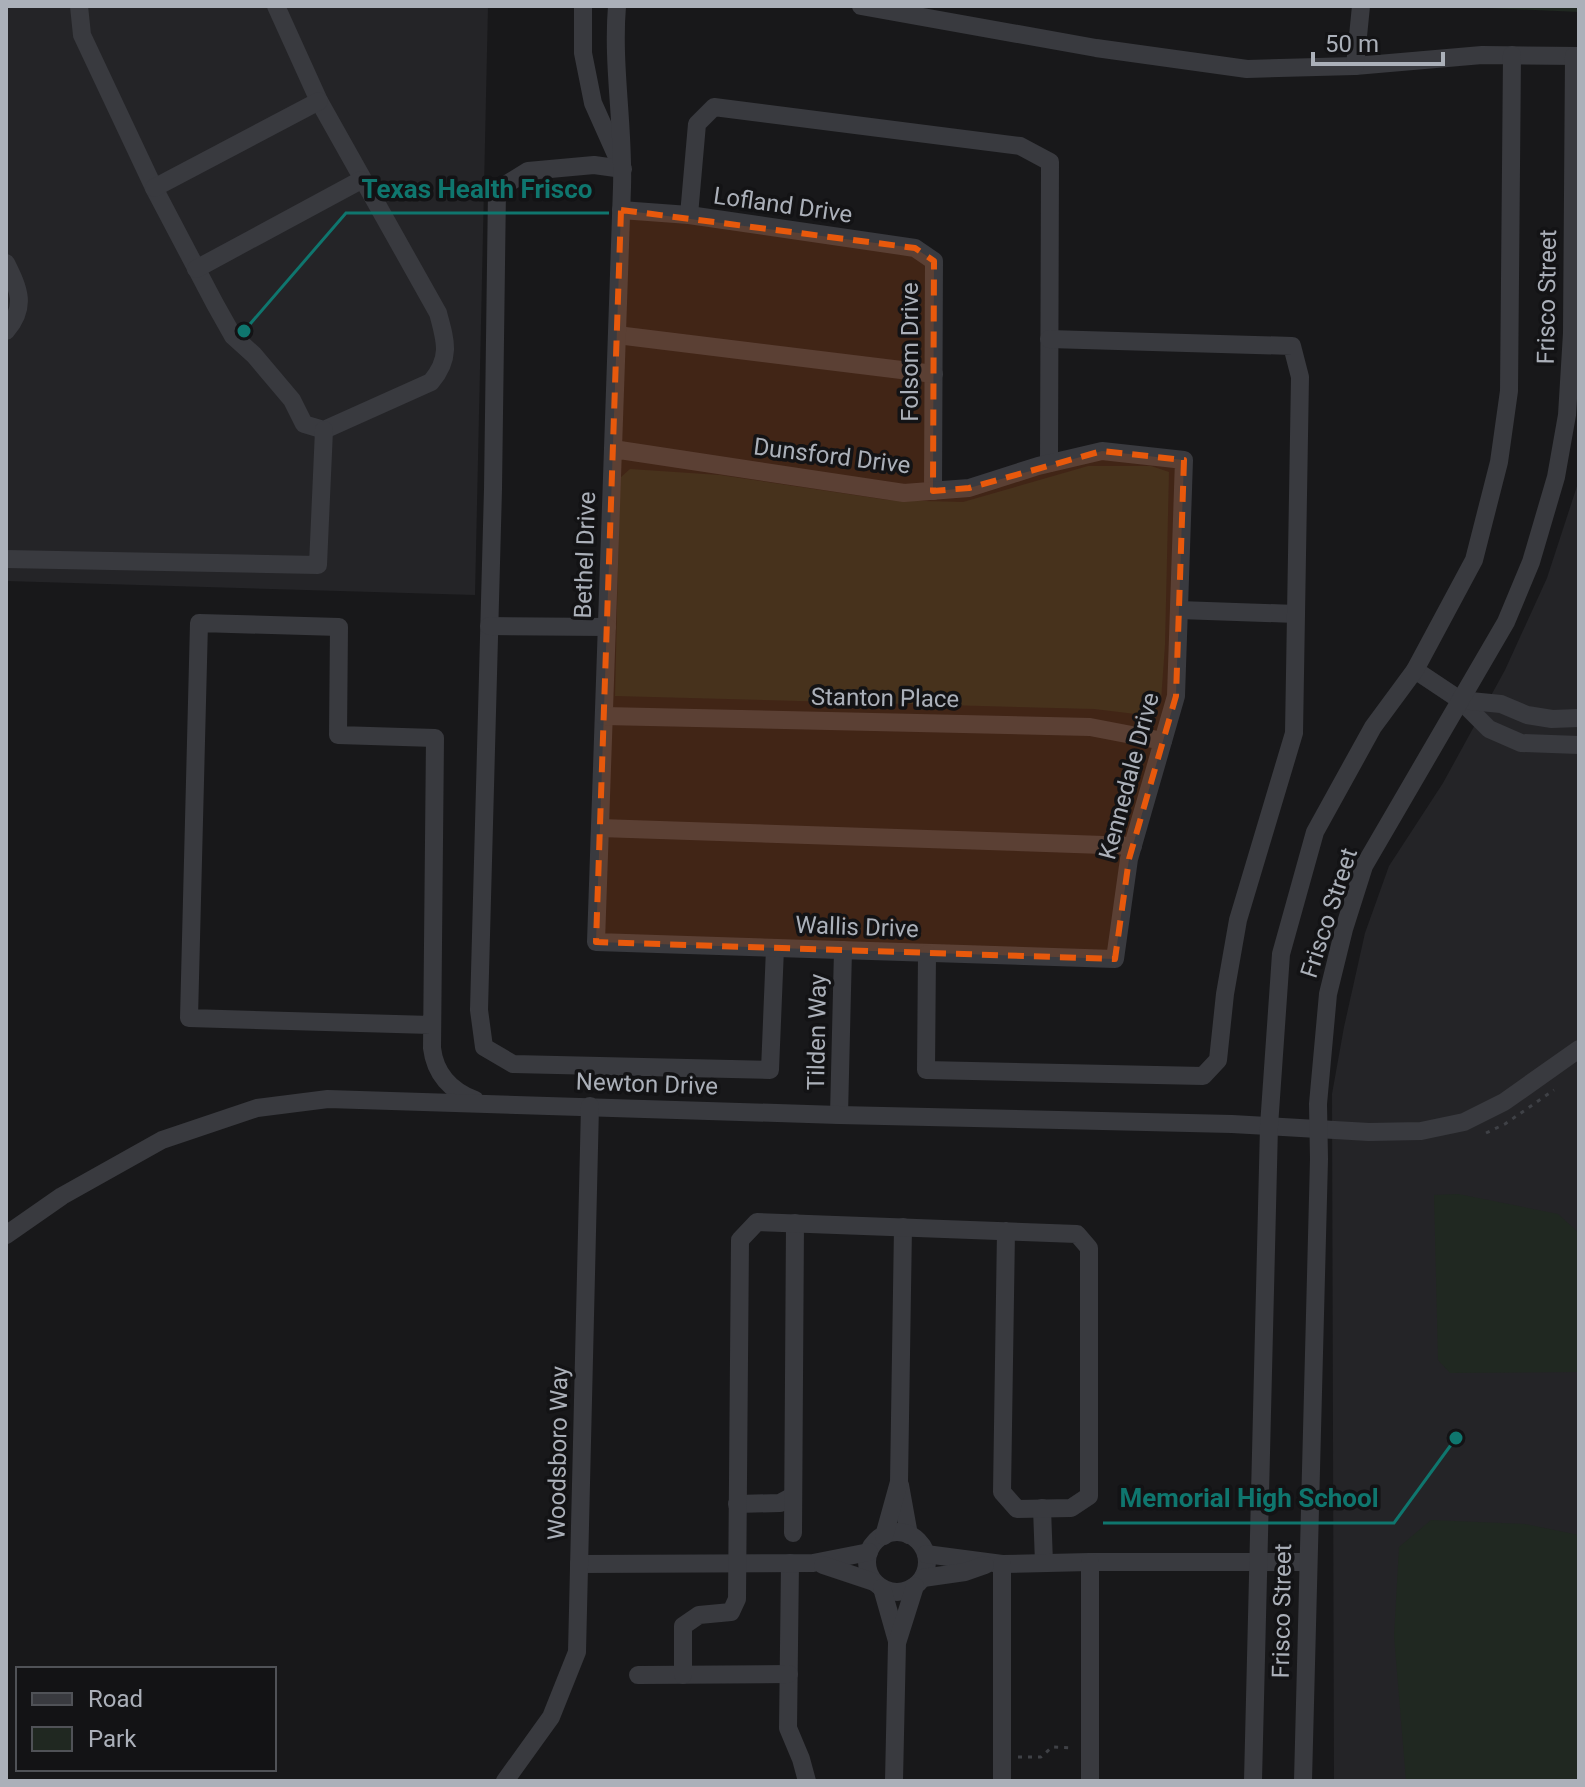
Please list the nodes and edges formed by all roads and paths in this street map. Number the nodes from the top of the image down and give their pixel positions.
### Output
1 (79, 6) edge
2 (276, 6) edge
3 (583, 6) edge
4 (617, 6) edge
5 (861, 6) edge
6 (1361, 6) edge
7 (1512, 55) junction
8 (1576, 56) edge
9 (1355, 66) junction
10 (319, 101) junction
11 (623, 169) junction
12 (361, 180) junction
13 (154, 188) junction
14 (621, 210) junction
15 (689, 215) junction
16 (934, 261) joint
17 (6, 263) edge
18 (196, 269) junction
19 (6, 331) edge
20 (1576, 333) edge
21 (617, 335) junction
22 (1049, 339) junction
23 (934, 374) junction
24 (324, 430) junction
25 (613, 449) junction
26 (1184, 460) joint
27 (1049, 463) junction
28 (933, 491) junction
29 (6, 559) edge
30 (1179, 610) junction
31 (1296, 614) junction
32 (489, 626) junction
33 (607, 627) junction
34 (1415, 670) junction
35 (1460, 700) junction
36 (604, 716) junction
37 (1579, 718) edge
38 (1163, 741) junction
39 (1579, 745) edge
40 (600, 828) junction
41 (1133, 846) junction
42 (596, 942) joint
43 (775, 948) junction
44 (843, 950) junction
45 (927, 954) junction
46 (1115, 959) joint
47 (431, 1025) junction
48 (1579, 1049) edge
49 (485, 1103) junction
50 (590, 1106) junction
51 (839, 1115) junction
52 (1269, 1126) junction
53 (1318, 1129) junction
54 (795, 1223) junction
55 (903, 1227) junction
56 (1006, 1231) junction
57 (6, 1235) edge
58 (899, 1482) junction
59 (793, 1496) junction
60 (737, 1504) junction
61 (1042, 1508) junction
62 (793, 1533) dead end
63 (909, 1535) junction
64 (884, 1536) junction
65 (869, 1552) junction
66 (926, 1554) junction
67 (1090, 1562) junction
68 (1258, 1562) junction
69 (1307, 1562) junction
70 (738, 1563) junction
71 (790, 1563) junction
72 (813, 1563) junction
73 (1044, 1563) junction
74 (579, 1564) junction
75 (995, 1564) junction
76 (919, 1582) junction
77 (878, 1585) junction
78 (897, 1643) junction
79 (789, 1674) junction
80 (638, 1675) dead end
81 (683, 1675) junction
82 (1090, 1748) junction
83 (1002, 1757) junction
84 (505, 1781) edge
85 (807, 1781) edge
86 (894, 1781) edge
87 (1002, 1781) edge
88 (1090, 1781) edge
89 (1253, 1781) edge
90 (1303, 1781) edge

1 - 13 street
2 - 10 street
3 - 11 street, Bethel Drive
4 - 11 street, Bethel Drive
5 - 9 street
6 - 9 street
7 - 8 street
7 - 9 street
7 - 34 street, Frisco Street
8 - 20 street, Frisco Street
10 - 12 street
10 - 13 street
11 - 14 street, Bethel Drive
11 - 32 street
12 - 18 street
12 - 24 street
13 - 18 street
14 - 15 street, Lofland Drive
14 - 21 street, Bethel Drive
15 - 16 street, Lofland Drive
15 - 22 street
16 - 23 street, Folsom Drive
17 - 19 street
18 - 24 street
20 - 35 street, Frisco Street
21 - 23 street
21 - 25 street, Bethel Drive
22 - 27 street
22 - 31 street
23 - 28 street, Folsom Drive
24 - 29 street
25 - 28 street, Dunsford Drive
25 - 33 street, Bethel Drive
26 - 27 street, Dunsford Drive
26 - 30 street, Kennedale Drive
27 - 28 street, Dunsford Drive
30 - 31 street
30 - 38 street, Kennedale Drive
31 - 45 street
32 - 33 street
32 - 43 street
33 - 36 street, Bethel Drive
34 - 35 street
34 - 52 street, Frisco Street
35 - 37 street
35 - 39 street
35 - 53 street, Frisco Street
36 - 38 street, Stanton Place
36 - 40 street, Bethel Drive
38 - 41 street, Kennedale Drive
40 - 41 street
40 - 42 street, Bethel Drive
41 - 46 street, Kennedale Drive
42 - 43 street, Wallis Drive
43 - 44 street, Wallis Drive
44 - 45 street, Wallis Drive
44 - 51 street, Tilden Way
45 - 46 street, Wallis Drive
47 - 47 street
47 - 49 street
48 - 53 street, Newton Drive
49 - 50 street, Newton Drive
49 - 57 street, Newton Drive
50 - 51 street, Newton Drive
50 - 74 street, Woodsboro Way
51 - 52 street, Newton Drive
52 - 53 street, Newton Drive
52 - 68 street, Frisco Street
53 - 69 street, Frisco Street
54 - 55 street
54 - 59 street
54 - 60 street
55 - 56 street
55 - 58 street
56 - 61 street
56 - 61 street
58 - 63 street
58 - 64 street
59 - 60 street
59 - 62 street
60 - 70 street
61 - 73 street
63 - 64 street
63 - 66 street
64 - 65 street
65 - 72 street
65 - 77 street
66 - 75 street
66 - 76 street
67 - 68 street
67 - 73 street
67 - 82 street
68 - 69 street
68 - 89 street, Frisco Street
69 - 90 street, Frisco Street
70 - 71 street
70 - 74 street
70 - 81 street
71 - 72 street
71 - 79 street
72 - 77 street
73 - 75 street
74 - 84 street, Woodsboro Way
75 - 76 street
75 - 83 street
76 - 77 street
76 - 78 street
77 - 78 street
78 - 86 street
79 - 81 street
79 - 85 street
80 - 81 street
82 - 83 path
82 - 88 street
83 - 87 street

